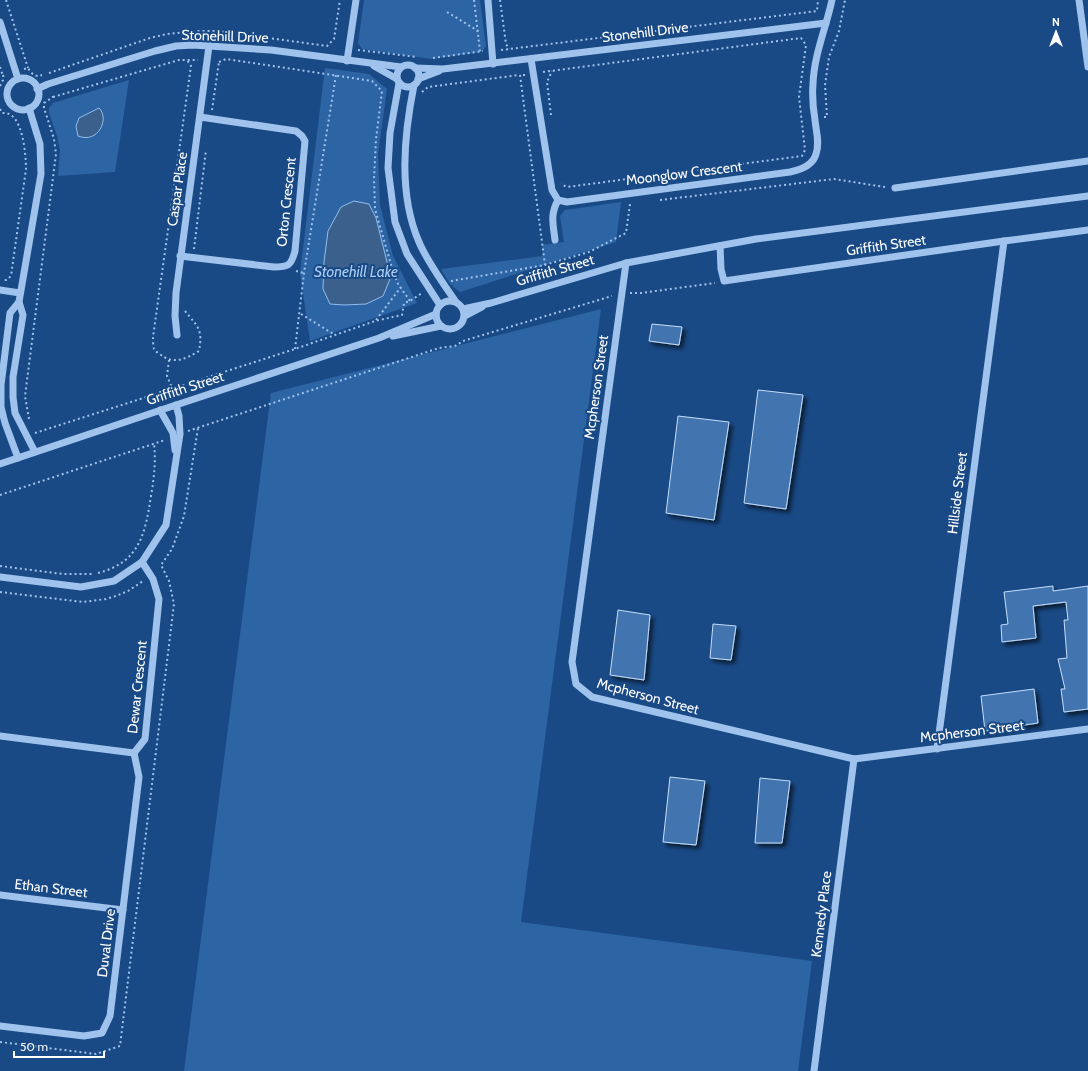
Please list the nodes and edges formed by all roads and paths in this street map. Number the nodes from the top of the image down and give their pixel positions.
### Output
1 (6, 0) edge
2 (356, 0) edge
3 (474, 0) edge
4 (488, 0) edge
5 (500, 0) edge
6 (818, 0) edge
7 (832, 0) edge
8 (845, 0) edge
9 (1079, 0) edge
10 (447, 12) dead end
11 (0, 22) edge
12 (826, 23) junction
13 (478, 31) junction
14 (358, 43) dead end
15 (209, 46) junction
16 (421, 58) dead end
17 (429, 59) dead end
18 (531, 59) junction
19 (207, 60) junction
20 (348, 61) junction
21 (370, 64) junction
22 (493, 64) junction
23 (0, 67) edge
24 (401, 67) junction
25 (1088, 67) edge
26 (28, 68) dead end
27 (416, 68) junction
28 (443, 69) junction
29 (552, 72) junction
30 (534, 73) junction
31 (520, 75) junction
32 (3, 76) dead end
33 (18, 79) junction
34 (398, 81) junction
35 (416, 82) junction
36 (37, 89) junction
37 (420, 94) dead end
38 (53, 97) dead end
39 (4, 99) edge
40 (29, 108) junction
41 (0, 109) edge
42 (1, 114) edge
43 (200, 117) junction
44 (814, 118) junction
45 (802, 120) junction
46 (551, 121) dead end
47 (1088, 161) edge
48 (559, 183) dead end
49 (895, 188) joint
50 (1088, 196) edge
51 (558, 200) junction
52 (654, 201) dead end
53 (638, 203) dead end
54 (1088, 230) edge
55 (555, 240) dead end
56 (1004, 241) junction
57 (720, 246) junction
58 (180, 256) junction
59 (626, 263) junction
60 (545, 265) junction
61 (0, 280) edge
62 (724, 281) junction
63 (442, 283) junction
64 (401, 287) dead end
65 (428, 288) junction
66 (0, 290) edge
67 (20, 293) junction
68 (622, 294) junction
69 (19, 302) junction
70 (456, 302) junction
71 (440, 305) junction
72 (464, 312) junction
73 (300, 313) junction
74 (436, 314) junction
75 (375, 321) junction
76 (441, 326) junction
77 (177, 335) dead end
78 (336, 335) junction
79 (379, 338) junction
80 (295, 349) junction
81 (169, 360) dead end
82 (172, 388) junction
83 (176, 405) junction
84 (160, 410) junction
85 (33, 433) dead end
86 (177, 435) junction
87 (154, 443) junction
88 (35, 452) junction
89 (18, 458) junction
90 (0, 464) edge
91 (0, 495) edge
92 (142, 562) junction
93 (0, 566) edge
94 (0, 577) edge
95 (1088, 729) edge
96 (0, 736) edge
97 (937, 749) junction
98 (134, 753) junction
99 (854, 759) junction
100 (0, 895) edge
101 (123, 910) junction
102 (0, 1026) edge
103 (814, 1071) edge

1 - 26 path
2 - 20 street
3 - 13 path
4 - 22 street
5 - 6 path
7 - 12 street
8 - 44 path
9 - 25 street
10 - 13 path
11 - 33 street
12 - 18 street, Stonehill Drive
12 - 44 street, Moonglow Crescent
13 - 17 path
14 - 16 path
15 - 19 street, Caspar Place
15 - 20 street, Stonehill Drive
15 - 36 street, Stonehill Drive
18 - 22 street, Stonehill Drive
18 - 30 street
19 - 38 path
19 - 43 street, Caspar Place
19 - 73 path
20 - 21 street, Stonehill Drive
21 - 24 street, Stonehill Drive
21 - 34 street, Stonehill Drive
22 - 28 street, Stonehill Drive
23 - 32 path
24 - 27 street
24 - 34 street
27 - 28 street, Stonehill Drive
27 - 35 street
28 - 35 street, Stonehill Drive
29 - 30 path
29 - 45 path
29 - 46 path
30 - 31 path
30 - 51 street
31 - 37 path
31 - 60 path
33 - 36 street
33 - 39 street
34 - 35 street
34 - 65 street
35 - 63 street
36 - 40 street
39 - 40 street
40 - 67 street
41 - 42 path
42 - 61 path
43 - 58 street, Caspar Place
43 - 58 street, Orton Crescent
44 - 45 path
44 - 51 street, Moonglow Crescent
45 - 48 path
47 - 49 street
49 - 52 path
50 - 57 street, Griffith Street
51 - 55 street
53 - 60 path
54 - 56 street, Griffith Street
56 - 62 street, Griffith Street
56 - 97 street, Hillside Street
57 - 59 street, Griffith Street
57 - 62 street
58 - 77 street, Caspar Place
59 - 68 street, Mcpherson Street
59 - 72 street, Griffith Street
60 - 63 path
62 - 68 path
63 - 70 street
64 - 75 path
65 - 71 street
65 - 75 path
66 - 67 street
67 - 69 street
68 - 86 path
68 - 99 street, Mcpherson Street
69 - 88 street
69 - 89 street
70 - 71 street
70 - 72 street
71 - 74 street
72 - 76 street
73 - 78 path
73 - 80 path
74 - 76 street
74 - 79 street, Griffith Street
75 - 78 path
76 - 79 street, Griffith Street
78 - 80 path
79 - 83 street, Griffith Street
80 - 82 path
81 - 82 path
82 - 85 path
83 - 84 street, Griffith Street
83 - 86 street
84 - 86 street
84 - 88 street, Griffith Street
86 - 87 path
86 - 92 street
87 - 91 path
87 - 93 path
88 - 89 street, Griffith Street
89 - 90 street, Griffith Street
92 - 94 street
92 - 98 street, Dewar Crescent
95 - 97 street, Mcpherson Street
96 - 98 street, Dewar Crescent
97 - 99 street, Mcpherson Street
98 - 101 street, Duval Drive
99 - 103 street, Kennedy Place
100 - 101 street, Ethan Street
101 - 102 street, Duval Drive

